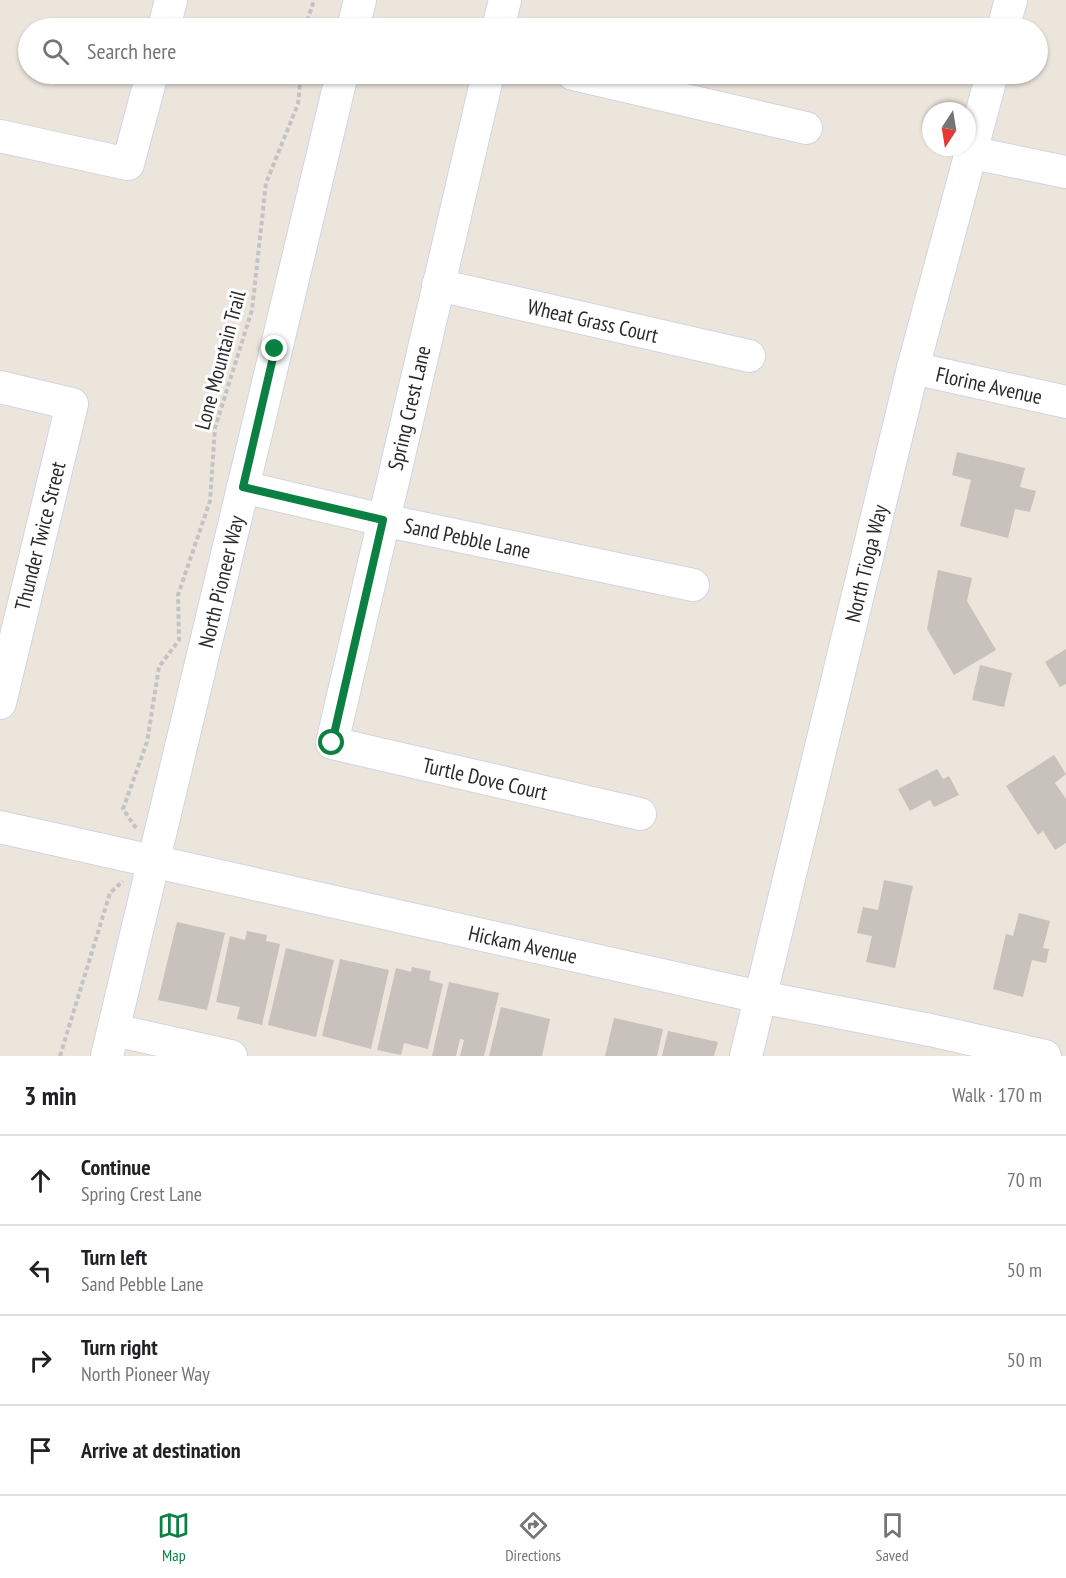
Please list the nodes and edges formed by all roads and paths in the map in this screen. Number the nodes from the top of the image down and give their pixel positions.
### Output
1 (171, 0) edge
2 (314, 0) edge
3 (360, 0) edge
4 (505, 0) edge
5 (1011, 0) edge
6 (166, 18) edge
7 (308, 18) edge
8 (356, 18) edge
9 (500, 18) edge
10 (1006, 18) edge
11 (149, 84) edge
12 (300, 84) edge
13 (340, 84) edge
14 (486, 84) edge
15 (616, 84) edge
16 (990, 84) edge
17 (806, 128) dead end
18 (0, 136) edge
19 (976, 141) edge
20 (976, 154) edge
21 (972, 156) edge
22 (1066, 172) edge
23 (438, 285) junction
24 (748, 356) dead end
25 (912, 368) junction
26 (0, 387) edge
27 (1066, 402) edge
28 (243, 487) junction
29 (383, 520) junction
30 (693, 585) dead end
31 (7, 643) edge
32 (0, 703) edge
33 (332, 743) joint
34 (640, 814) dead end
35 (0, 827) edge
36 (142, 858) junction
37 (760, 997) junction
38 (110, 1043) edge
39 (60, 1056) edge
40 (231, 1056) edge
41 (746, 1056) edge
42 (1045, 1056) edge

1 - 6 street
2 - 7 path
3 - 8 street
4 - 9 street
5 - 10 street
11 - 18 street
12 - 36 path, Lone Mountain Trail
13 - 28 street, North Pioneer Way
14 - 23 street, Spring Crest Lane
15 - 17 street
16 - 19 street, North Tioga Way
20 - 22 street
21 - 25 street, North Tioga Way
23 - 24 street, Wheat Grass Court
23 - 29 street, Spring Crest Lane
25 - 27 street, Florine Avenue
25 - 37 street, North Tioga Way
26 - 31 street, Thunder Twice Street
28 - 29 street, Sand Pebble Lane
28 - 36 street, North Pioneer Way
29 - 30 street, Sand Pebble Lane
29 - 33 street, Spring Crest Lane
31 - 32 street, Thunder Twice Street
33 - 34 street, Turtle Dove Court
35 - 36 street, Hickam Avenue
36 - 37 street, Hickam Avenue
36 - 38 street, North Pioneer Way
36 - 39 path, Lone Mountain Trail
37 - 41 street, North Tioga Way
37 - 42 street, Hickam Avenue
38 - 40 street

